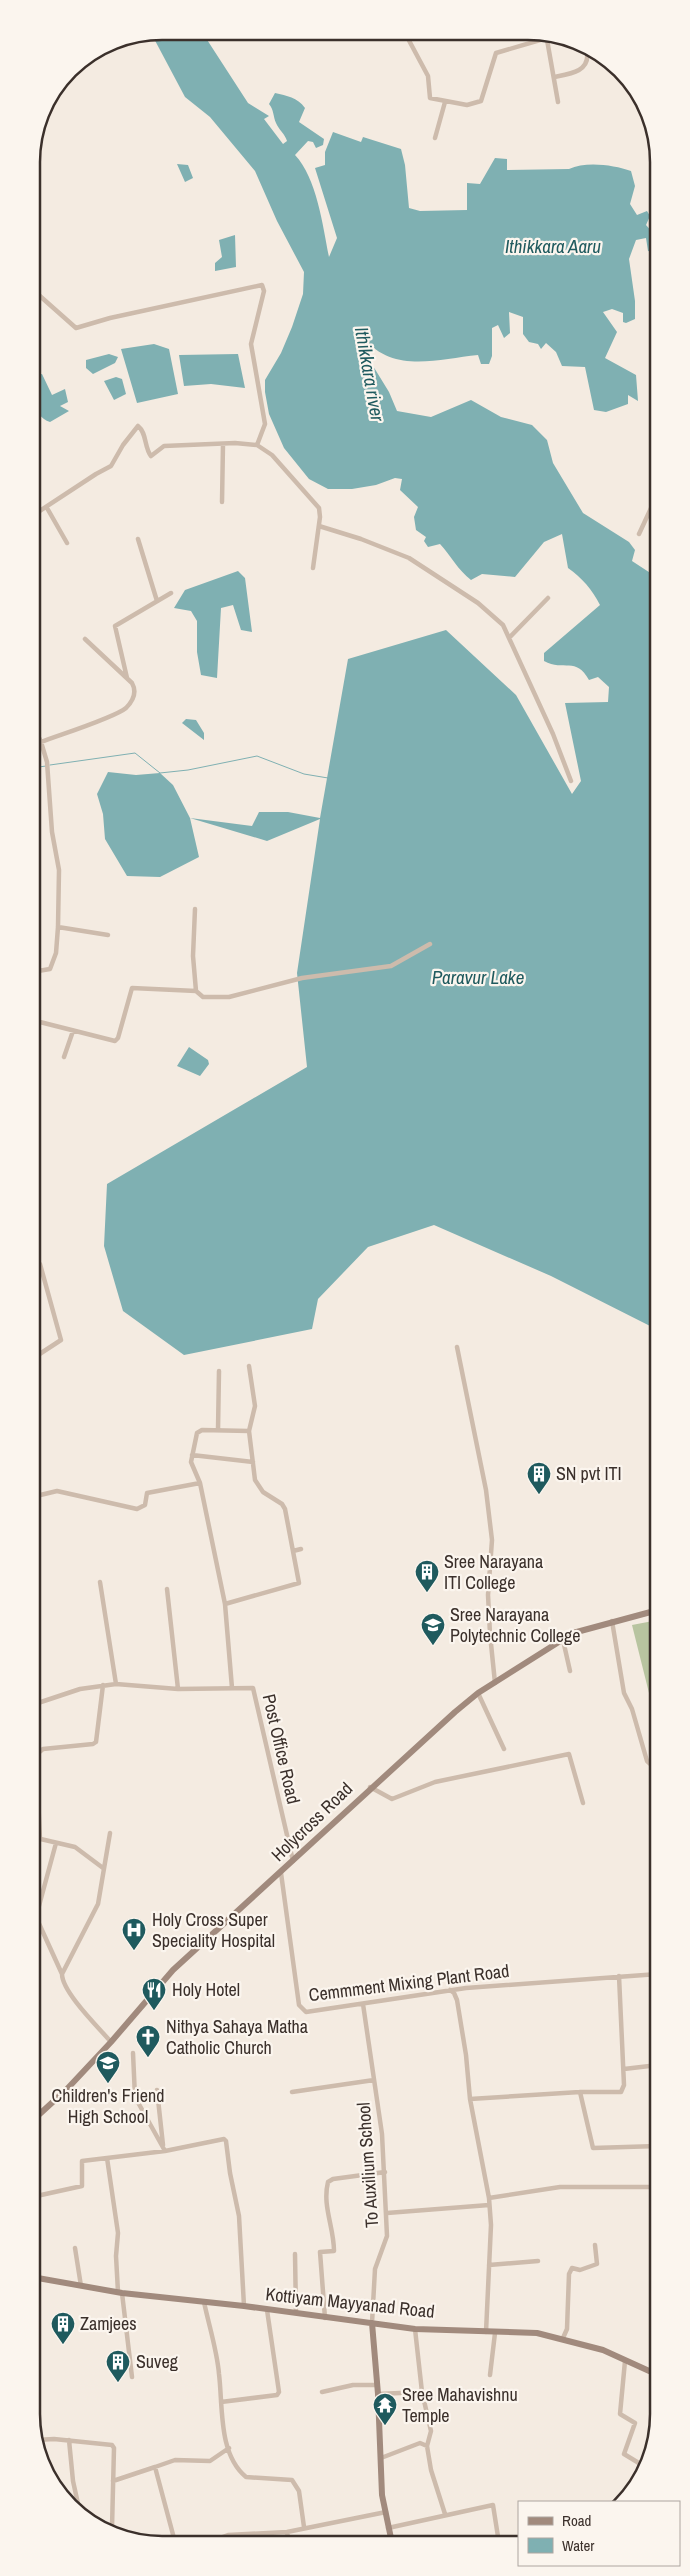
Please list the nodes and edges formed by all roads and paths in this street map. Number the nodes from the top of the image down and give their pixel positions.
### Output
1 (409, 40) edge
2 (535, 40) edge
3 (548, 41) edge
4 (587, 56) edge
5 (554, 77) junction
6 (445, 102) junction
7 (558, 102) dead end
8 (435, 138) dead end
9 (40, 296) edge
10 (223, 444) junction
11 (257, 446) junction
12 (222, 502) dead end
13 (46, 508) junction
14 (40, 511) edge
15 (650, 511) edge
16 (318, 526) junction
17 (639, 534) dead end
18 (138, 539) dead end
19 (67, 542) dead end
20 (313, 568) dead end
21 (171, 593) dead end
22 (548, 598) dead end
23 (157, 600) junction
24 (509, 638) junction
25 (85, 640) dead end
26 (128, 679) junction
27 (41, 742) joint
28 (571, 781) dead end
29 (195, 909) dead end
30 (58, 928) junction
31 (108, 935) dead end
32 (430, 944) dead end
33 (40, 971) edge
34 (196, 990) junction
35 (40, 1022) edge
36 (73, 1031) junction
37 (64, 1057) dead end
38 (40, 1264) edge
39 (457, 1347) dead end
40 (40, 1354) edge
41 (249, 1366) dead end
42 (219, 1371) dead end
43 (218, 1430) junction
44 (249, 1431) junction
45 (192, 1456) junction
46 (253, 1462) junction
47 (200, 1483) junction
48 (40, 1495) edge
49 (301, 1549) dead end
50 (293, 1550) junction
51 (100, 1582) dead end
52 (167, 1589) dead end
53 (225, 1604) junction
54 (650, 1612) edge
55 (612, 1621) junction
56 (562, 1640) junction
57 (570, 1671) dead end
58 (495, 1683) junction
59 (116, 1684) junction
60 (103, 1685) junction
61 (232, 1688) junction
62 (178, 1689) junction
63 (478, 1694) junction
64 (40, 1702) edge
65 (504, 1749) dead end
66 (40, 1752) edge
67 (650, 1763) edge
68 (370, 1787) junction
69 (583, 1803) dead end
70 (110, 1833) dead end
71 (40, 1838) edge
72 (56, 1843) junction
73 (293, 1861) junction
74 (103, 1868) junction
75 (281, 1873) junction
76 (40, 1902) edge
77 (40, 1926) edge
78 (62, 1974) junction
79 (650, 1974) edge
80 (619, 1976) junction
81 (449, 1990) junction
82 (363, 2004) junction
83 (111, 2042) junction
84 (133, 2053) dead end
85 (650, 2066) edge
86 (624, 2069) junction
87 (374, 2080) junction
88 (157, 2090) dead end
89 (292, 2092) dead end
90 (580, 2092) junction
91 (470, 2099) junction
92 (40, 2114) edge
93 (650, 2146) edge
94 (164, 2149) junction
95 (106, 2158) junction
96 (385, 2172) junction
97 (650, 2187) edge
98 (40, 2195) edge
99 (489, 2198) junction
100 (489, 2204) junction
101 (386, 2213) junction
102 (595, 2245) dead end
103 (75, 2248) dead end
104 (296, 2254) dead end
105 (538, 2261) dead end
106 (489, 2265) junction
107 (40, 2278) edge
108 (81, 2286) junction
109 (120, 2292) junction
110 (204, 2302) junction
111 (244, 2306) junction
112 (268, 2310) junction
113 (296, 2313) junction
114 (325, 2318) junction
115 (372, 2323) junction
116 (415, 2329) junction
117 (486, 2332) junction
118 (495, 2333) junction
119 (563, 2338) junction
120 (625, 2361) junction
121 (650, 2372) edge
122 (490, 2375) dead end
123 (132, 2377) dead end
124 (377, 2385) junction
125 (322, 2392) dead end
126 (422, 2392) junction
127 (378, 2394) junction
128 (221, 2402) junction
129 (43, 2440) edge
130 (69, 2440) junction
131 (427, 2446) junction
132 (229, 2448) junction
133 (381, 2458) junction
134 (639, 2464) edge
135 (155, 2467) junction
136 (113, 2481) junction
137 (77, 2501) edge
138 (386, 2512) junction
139 (445, 2514) junction
140 (112, 2526) edge
141 (304, 2527) junction
142 (388, 2528) junction
143 (288, 2532) junction
144 (173, 2536) edge
145 (225, 2536) edge
146 (288, 2536) edge
147 (390, 2536) edge
148 (498, 2536) edge

1 - 6 street
2 - 6 street
3 - 5 street
4 - 5 street
5 - 7 street
6 - 8 street
9 - 11 street
10 - 11 street
10 - 12 street
10 - 13 street
11 - 16 street
13 - 14 street
13 - 19 street
15 - 17 street
16 - 20 street
16 - 24 street
18 - 23 street
21 - 23 street
22 - 24 street
23 - 26 street
24 - 28 street
25 - 26 street
26 - 27 street
27 - 30 street
29 - 34 street
30 - 31 street
30 - 33 street
32 - 34 street
34 - 36 street
35 - 36 street
36 - 37 street
38 - 40 street
39 - 58 street
41 - 44 street
42 - 43 street
43 - 44 street
43 - 45 street
44 - 46 street
45 - 46 street
45 - 47 street
46 - 50 street
47 - 48 street
47 - 53 street
49 - 50 street
50 - 53 street
51 - 59 street
52 - 62 street
53 - 61 street
54 - 55 main road, Holycross Road
55 - 56 main road, Holycross Road
55 - 67 street
56 - 57 street
56 - 58 main road, Holycross Road
58 - 63 main road, Holycross Road
59 - 60 street, Post Office Road
59 - 62 street, Post Office Road
60 - 64 street, Post Office Road
60 - 66 street
61 - 62 street, Post Office Road
61 - 73 street, Post Office Road
63 - 65 street
63 - 68 main road, Holycross Road
68 - 69 street
68 - 73 main road, Holycross Road
70 - 74 street
71 - 72 street
72 - 74 street
72 - 76 street
73 - 75 main road, Holycross Road
74 - 78 street
75 - 82 street, Cemmment Mixing Plant Road
75 - 83 main road, Holycross Road
77 - 78 street
78 - 83 street
79 - 80 street, Cemmment Mixing Plant Road
80 - 81 street, Cemmment Mixing Plant Road
80 - 86 street
81 - 82 street, Cemmment Mixing Plant Road
81 - 91 street
82 - 87 street, To Auxilium School
83 - 92 main road, Holycross Road
84 - 94 street
85 - 86 street
86 - 90 street
87 - 89 street
87 - 96 street, To Auxilium School
88 - 94 street
90 - 91 street
90 - 93 street
91 - 99 street
94 - 95 street
94 - 111 street
95 - 98 street
95 - 109 street
96 - 101 street, To Auxilium School
96 - 114 street
97 - 99 street
99 - 100 street
100 - 101 street
100 - 106 street
101 - 115 street, To Auxilium School
102 - 119 street
103 - 108 street
104 - 113 street
105 - 106 street
106 - 117 street
107 - 108 main road, Kottiyam Mayyanad Road
108 - 109 main road, Kottiyam Mayyanad Road
109 - 110 main road, Kottiyam Mayyanad Road
109 - 123 street
110 - 111 main road, Kottiyam Mayyanad Road
110 - 128 street
111 - 112 main road, Kottiyam Mayyanad Road
112 - 113 main road, Kottiyam Mayyanad Road
112 - 128 street
113 - 114 main road, Kottiyam Mayyanad Road
114 - 115 main road, Kottiyam Mayyanad Road
115 - 116 main road, Kottiyam Mayyanad Road
115 - 124 main road
116 - 117 main road, Kottiyam Mayyanad Road
116 - 126 street
117 - 118 main road, Kottiyam Mayyanad Road
118 - 119 main road, Kottiyam Mayyanad Road
118 - 122 street
119 - 120 main road, Kottiyam Mayyanad Road
120 - 121 main road, Kottiyam Mayyanad Road
120 - 134 street
124 - 125 street
124 - 127 main road
126 - 127 street
126 - 131 street
127 - 133 main road
128 - 132 street
129 - 130 street
130 - 136 street
130 - 137 street
131 - 133 street
131 - 139 street
132 - 135 street
132 - 141 street
133 - 138 main road
135 - 136 street
135 - 144 street
136 - 140 street
138 - 141 street
138 - 142 main road
139 - 142 street
139 - 148 street
141 - 143 street
142 - 147 main road
143 - 145 street
143 - 146 street

